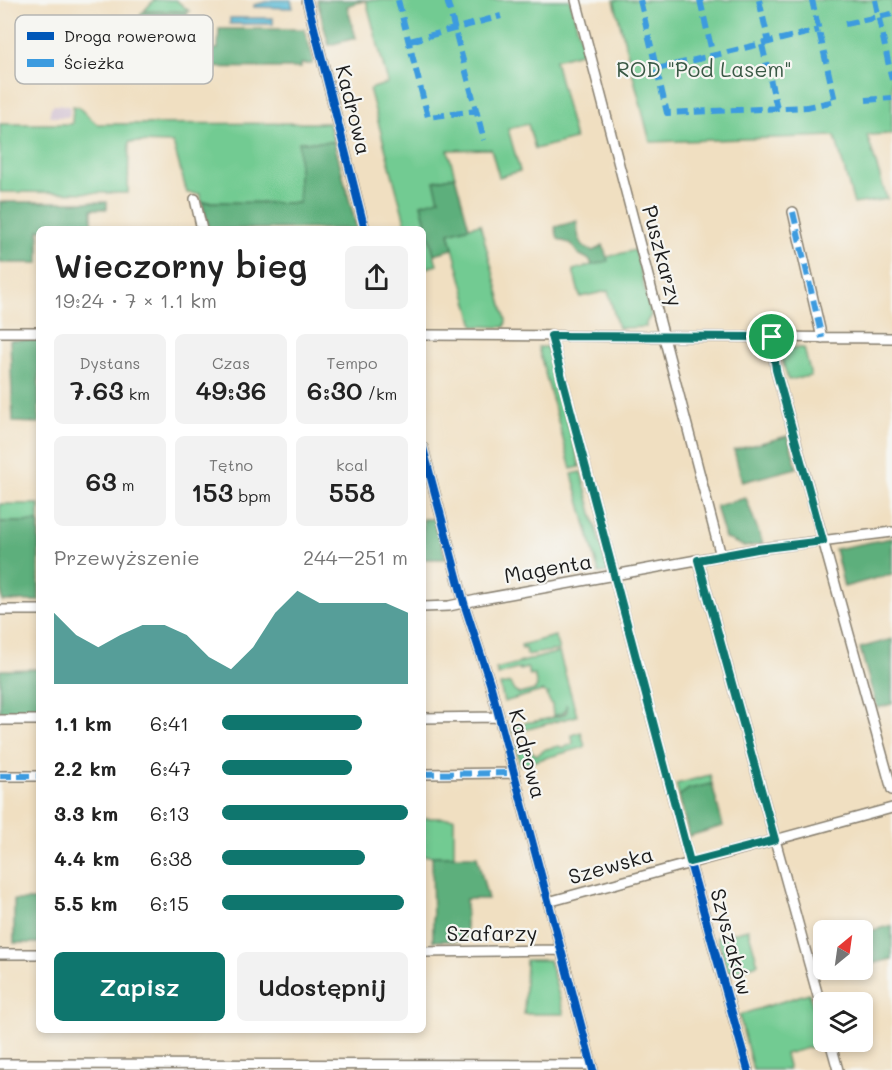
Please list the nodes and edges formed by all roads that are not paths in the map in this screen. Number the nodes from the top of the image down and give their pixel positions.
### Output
1 (307, 0) edge
2 (576, 0) edge
3 (195, 199) dead end
4 (793, 212) dead end
5 (201, 226) edge
6 (364, 226) edge
7 (0, 332) edge
8 (36, 332) edge
9 (426, 335) edge
10 (551, 336) junction
11 (664, 336) junction
12 (772, 337) junction
13 (822, 338) junction
14 (892, 338) edge
15 (426, 459) edge
16 (892, 531) edge
17 (823, 541) junction
18 (721, 556) junction
19 (698, 560) junction
20 (615, 575) junction
21 (464, 603) junction
22 (426, 606) edge
23 (0, 610) edge
24 (36, 610) edge
25 (499, 717) junction
26 (426, 718) edge
27 (0, 720) edge
28 (36, 720) edge
29 (513, 773) junction
30 (426, 774) edge
31 (0, 776) edge
32 (36, 776) edge
33 (892, 790) edge
34 (892, 808) edge
35 (775, 840) junction
36 (690, 862) junction
37 (548, 902) junction
38 (561, 951) junction
39 (426, 952) edge
40 (0, 954) edge
41 (36, 954) edge
42 (817, 992) edge
43 (833, 1052) edge
44 (0, 1065) edge
45 (341, 1067) edge
46 (593, 1067) edge
47 (748, 1070) edge
48 (838, 1070) edge

1 - 6 street, Kadrowa
2 - 11 street, Puszkarzy
3 - 5 street
4 - 13 street
7 - 8 street
9 - 10 street
10 - 11 street
10 - 20 street, Szyszaków
11 - 12 street
11 - 18 street, Puszkarzy
12 - 13 street
12 - 17 street
13 - 14 street
15 - 21 street, Kadrowa
16 - 17 street, Magenta
17 - 18 street, Magenta
17 - 33 street
18 - 19 street, Magenta
19 - 20 street, Magenta
19 - 35 street
20 - 21 street, Magenta
20 - 36 street, Szyszaków
21 - 22 street, Magenta
21 - 25 street, Kadrowa
23 - 24 street
25 - 26 street
25 - 29 street, Kadrowa
27 - 28 street
29 - 30 street
29 - 37 street, Kadrowa
31 - 32 street
34 - 35 street, Szewska
35 - 36 street, Szewska
35 - 42 street
36 - 37 street, Szewska
36 - 47 street, Szyszaków
37 - 38 street, Kadrowa
38 - 39 street, Szafarzy
38 - 46 street, Kadrowa
40 - 41 street
43 - 48 street
44 - 45 street
45 - 46 street

